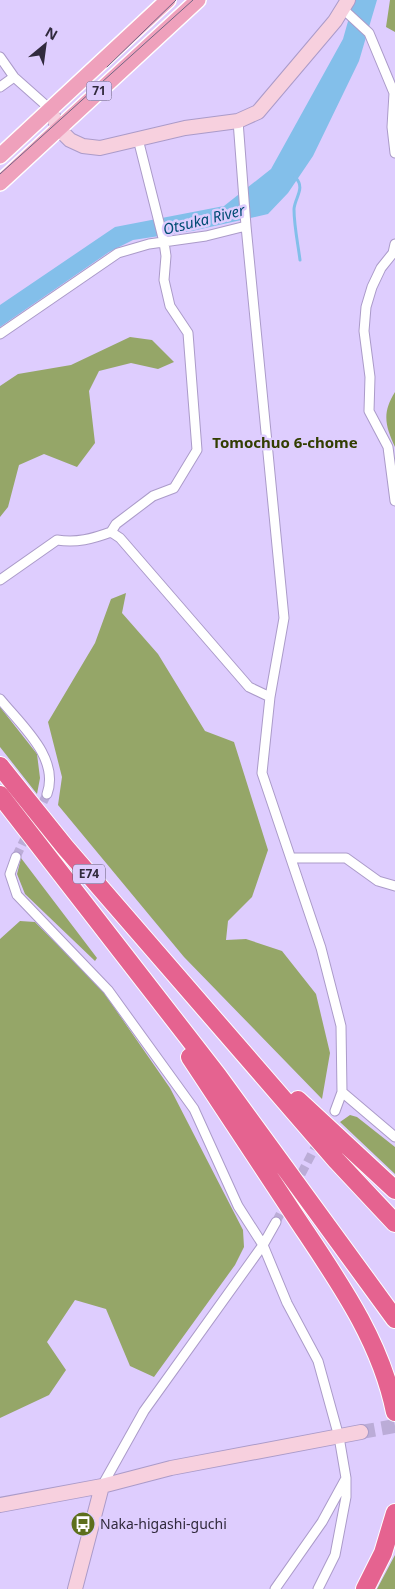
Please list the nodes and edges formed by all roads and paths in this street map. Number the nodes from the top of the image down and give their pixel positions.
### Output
1 (168, 0) edge
2 (198, 0) edge
3 (346, 7) edge
4 (0, 57) edge
5 (14, 77) junction
6 (0, 87) edge
7 (50, 109) junction
8 (238, 121) junction
9 (58, 128) junction
10 (138, 139) junction
11 (395, 153) edge
12 (0, 156) edge
13 (0, 183) edge
14 (245, 223) junction
15 (164, 240) junction
16 (395, 244) edge
17 (0, 334) edge
18 (395, 501) edge
19 (111, 532) junction
20 (0, 580) edge
21 (270, 697) junction
22 (0, 699) edge
23 (0, 766) edge
24 (47, 794) tunnel mouth
25 (0, 795) edge
26 (16, 857) tunnel mouth
27 (290, 858) junction
28 (395, 886) edge
29 (113, 942) junction
30 (181, 979) junction
31 (342, 1092) junction
32 (335, 1111) dead end
33 (395, 1137) edge
34 (395, 1190) edge
35 (276, 1222) tunnel mouth
36 (395, 1223) edge
37 (263, 1245) junction
38 (395, 1319) edge
39 (395, 1412) edge
40 (361, 1432) tunnel mouth
41 (339, 1437) junction
42 (346, 1478) junction
43 (102, 1486) junction
44 (0, 1505) edge
45 (395, 1513) edge
46 (75, 1589) edge
47 (276, 1589) edge
48 (318, 1589) edge
49 (365, 1589) edge

1 - 7 main road, 71
2 - 9 main road, 71
3 - 8 street
3 - 11 street
4 - 5 street
5 - 6 street
5 - 7 street
7 - 9 street
7 - 12 main road, 71
8 - 10 street
8 - 14 street
9 - 10 street
9 - 13 main road, 71
10 - 15 street
14 - 15 street
14 - 21 street
15 - 17 street
15 - 19 street
16 - 18 street
19 - 20 street
19 - 21 street
21 - 27 street
22 - 24 street
23 - 30 highway, E74
25 - 29 highway, E74
26 - 37 street
27 - 28 street
27 - 31 street
29 - 38 highway
29 - 39 highway
30 - 34 highway
30 - 36 highway
31 - 32 street
31 - 33 street
35 - 37 street
37 - 41 street
37 - 43 street
40 - 41 street
41 - 42 street
41 - 43 street
42 - 47 street
42 - 48 street
43 - 44 street
43 - 46 street
45 - 49 highway

